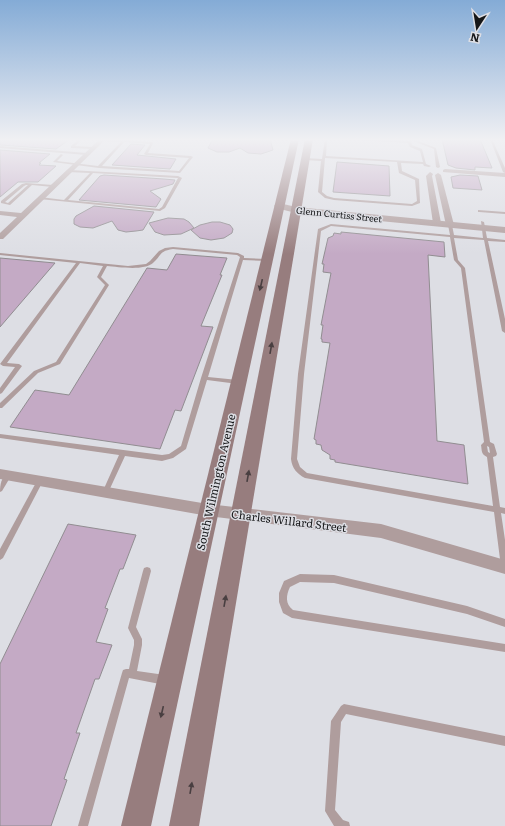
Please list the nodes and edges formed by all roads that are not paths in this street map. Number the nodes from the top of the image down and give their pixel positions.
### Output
1 (62, 178) edge
2 (88, 178) edge
3 (179, 178) edge
4 (286, 178) edge
5 (302, 178) edge
6 (322, 178) edge
7 (413, 178) edge
8 (429, 178) edge
9 (441, 178) edge
10 (31, 185) junction
11 (53, 186) junction
12 (40, 198) junction
13 (65, 201) junction
14 (280, 206) junction
15 (296, 208) junction
16 (479, 211) dead end
17 (0, 213) edge
18 (505, 214) edge
19 (22, 215) junction
20 (437, 220) junction
21 (450, 222) junction
22 (505, 224) edge
23 (483, 225) junction
24 (505, 230) edge
25 (452, 236) junction
26 (0, 237) edge
27 (486, 239) junction
28 (505, 241) edge
29 (0, 254) edge
30 (242, 258) junction
31 (267, 260) junction
32 (79, 262) junction
33 (106, 265) junction
34 (505, 331) edge
35 (204, 378) junction
36 (238, 382) junction
37 (0, 393) edge
38 (1, 404) edge
39 (0, 436) edge
40 (123, 453) junction
41 (4, 475) edge
42 (40, 482) junction
43 (0, 489) edge
44 (105, 493) junction
45 (497, 509) junction
46 (208, 510) junction
47 (505, 511) edge
48 (241, 514) junction
49 (0, 556) edge
50 (505, 567) edge
51 (147, 571) dead end
52 (505, 623) edge
53 (505, 648) edge
54 (132, 674) junction
55 (169, 680) junction
56 (505, 741) edge
57 (83, 826) edge
58 (136, 826) edge
59 (184, 826) edge
60 (345, 826) edge

1 - 11 street
2 - 13 lane
3 - 13 lane
4 - 14 main road, South Wilmington Avenue
5 - 15 main road
6 - 7 lane
8 - 20 street
9 - 21 street
10 - 10 lane
10 - 11 lane
11 - 12 street
12 - 13 lane
12 - 19 street
14 - 15 street, Glenn Curtiss Street
14 - 31 main road, South Wilmington Avenue
15 - 20 street, Glenn Curtiss Street
48 -> 15 main road
16 - 18 lane
17 - 19 street
19 - 26 street
20 - 21 street, Glenn Curtiss Street
21 - 23 street, Glenn Curtiss Street
21 - 25 lane
22 - 23 street, Glenn Curtiss Street
23 - 24 street, Glenn Curtiss Street
23 - 27 lane
25 - 27 lane
25 - 45 lane
25 - 45 lane
27 - 28 lane
27 - 34 lane
29 - 32 lane
30 - 31 lane
30 - 33 lane
30 - 35 lane
31 -> 36 main road, South Wilmington Avenue
32 - 33 lane
32 - 37 lane
33 - 38 lane
35 - 36 lane
35 - 40 lane
36 - 46 main road, South Wilmington Avenue
37 - 38 lane
39 - 40 lane
40 - 44 lane
41 - 42 street, Charles Willard Street
41 - 43 lane
42 - 44 street, Charles Willard Street
42 - 49 lane
44 - 46 street, Charles Willard Street
45 - 47 lane
45 - 50 lane
46 - 48 street, Charles Willard Street
46 - 55 main road, South Wilmington Avenue
48 - 50 street, Charles Willard Street
59 -> 48 main road
51 - 54 lane
52 - 53 lane
54 - 55 lane
54 - 57 lane
55 -> 58 main road, South Wilmington Avenue
56 - 60 lane

